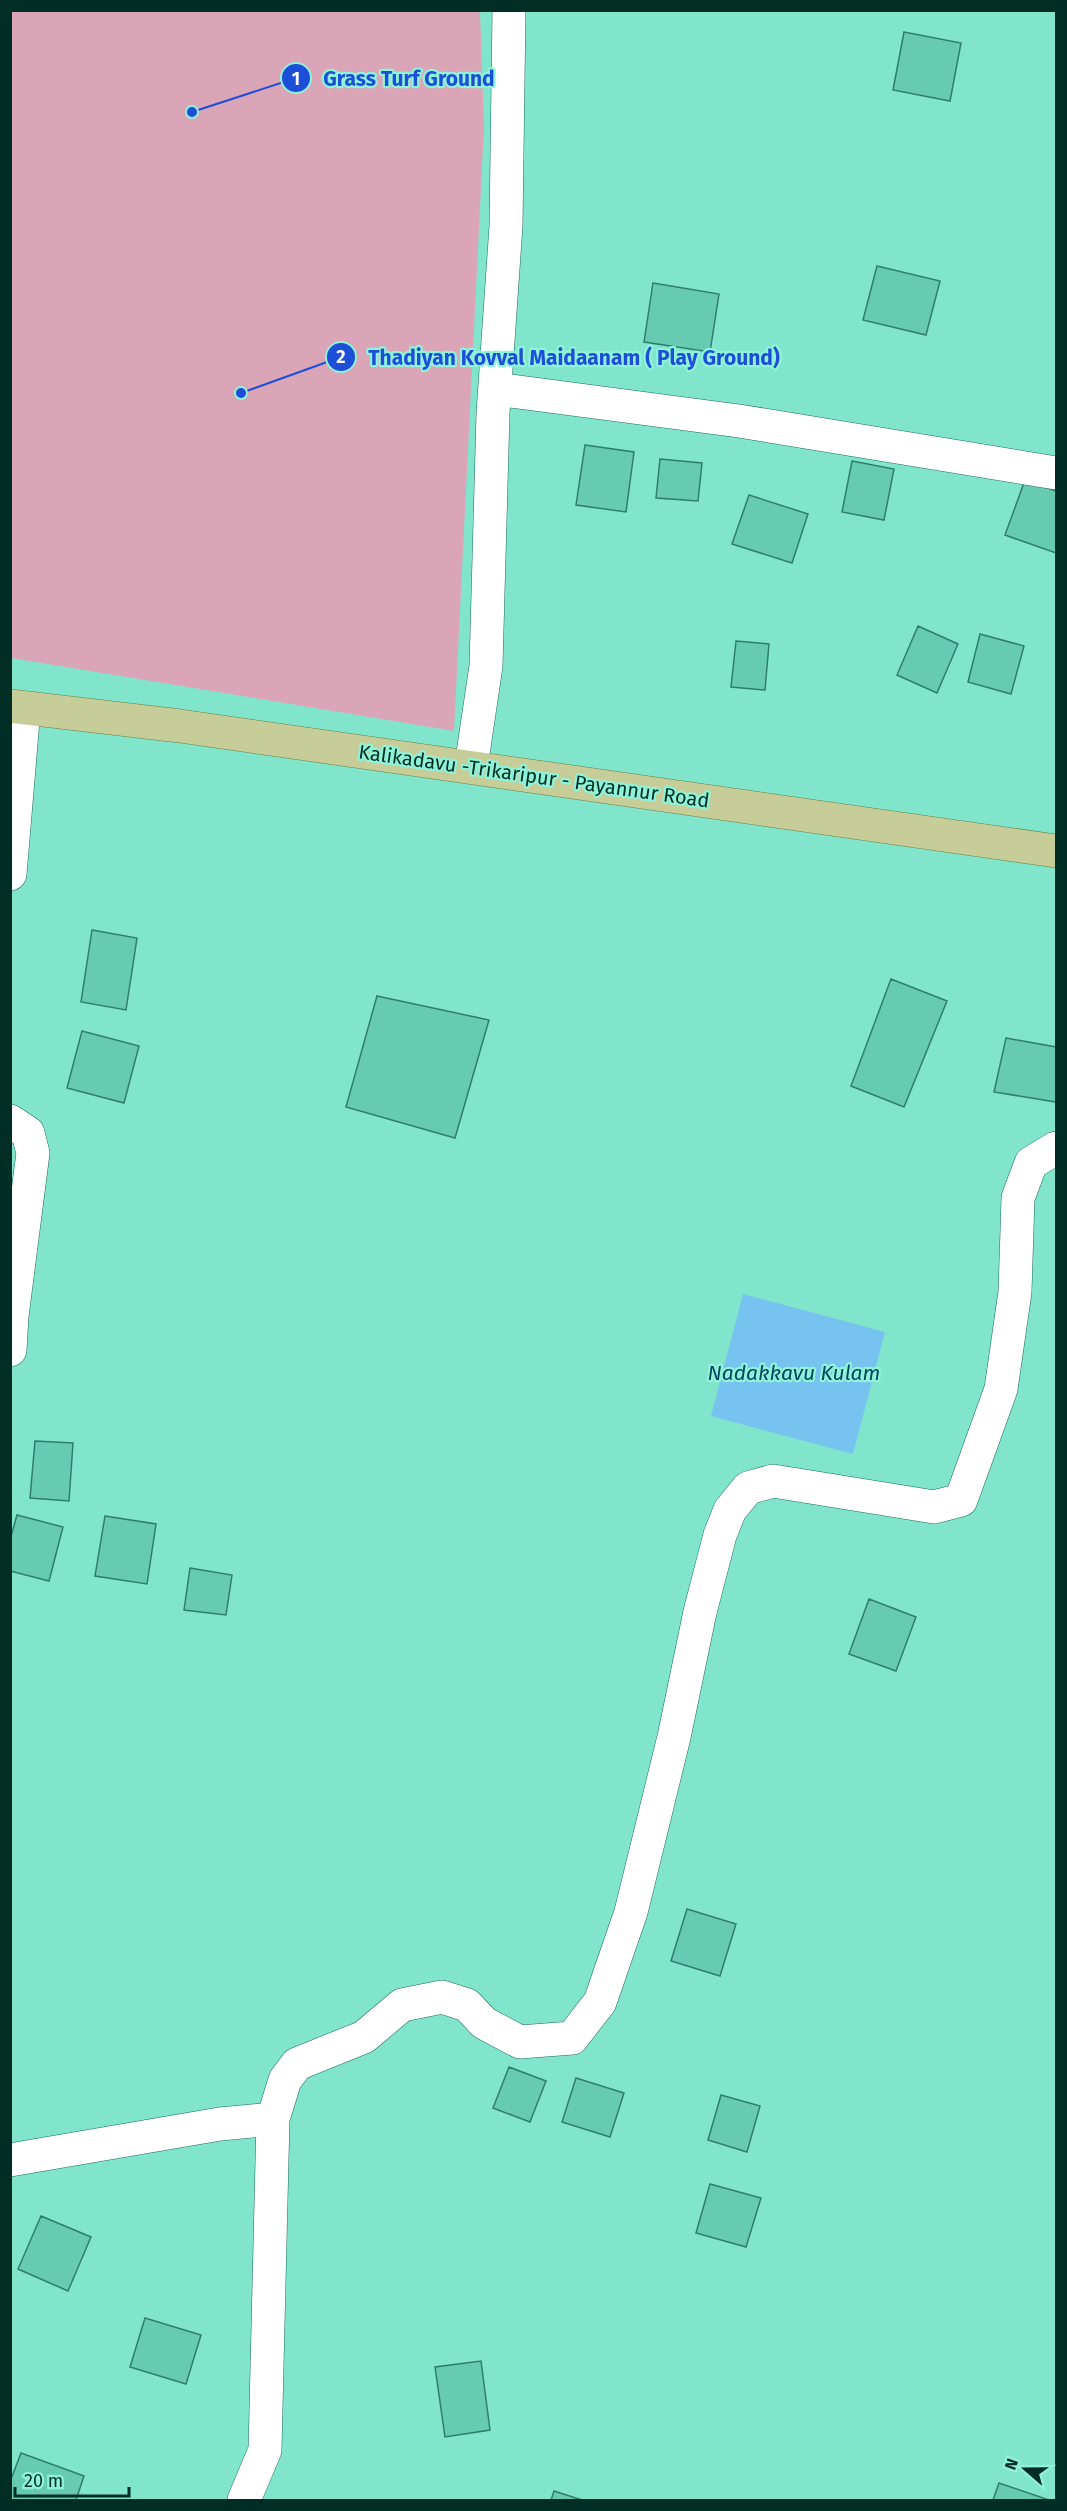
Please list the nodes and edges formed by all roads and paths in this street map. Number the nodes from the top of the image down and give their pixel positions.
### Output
1 (509, 10) edge
2 (495, 389) junction
3 (1056, 473) edge
4 (17, 707) edge
5 (471, 767) junction
6 (1056, 851) edge
7 (10, 874) edge
8 (10, 1121) edge
9 (1056, 1148) edge
10 (10, 1350) edge
11 (273, 2119) junction
12 (10, 2160) edge
13 (244, 2500) edge

1 - 2 street
2 - 3 street
2 - 5 street
4 - 5 main road, Kalikadavu -Trikaripur - Payannur Road
4 - 7 street
5 - 6 main road, Kalikadavu -Trikaripur - Payannur Road
8 - 10 street
9 - 11 street
11 - 12 street
11 - 13 street

